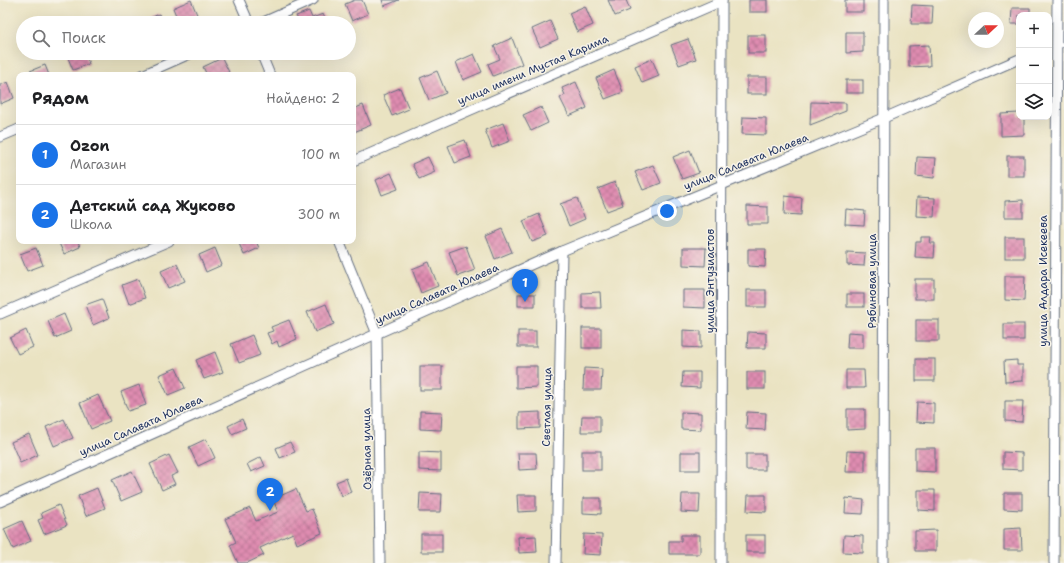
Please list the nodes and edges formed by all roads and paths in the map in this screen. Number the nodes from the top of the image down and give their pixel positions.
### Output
1 (239, 0) edge
2 (313, 0) edge
3 (722, 0) edge
4 (884, 0) edge
5 (1057, 0) edge
6 (246, 16) edge
7 (277, 16) edge
8 (1057, 46) edge
9 (176, 60) edge
10 (264, 60) edge
11 (1016, 60) edge
12 (149, 72) edge
13 (269, 72) edge
14 (884, 118) junction
15 (16, 130) edge
16 (0, 137) edge
17 (356, 160) edge
18 (722, 185) junction
19 (162, 244) edge
20 (340, 244) edge
21 (562, 251) junction
22 (0, 314) edge
23 (377, 334) junction
24 (0, 502) edge
25 (380, 563) edge
26 (556, 563) edge
27 (721, 563) edge
28 (883, 563) edge
29 (1054, 563) edge

1 - 6 street
2 - 7 street
3 - 17 street, улица имени Мустая Карима
3 - 18 street, улица Энтузиастов
4 - 14 street, Рябиновая улица
5 - 8 street, улица Алдара Исекеева
8 - 29 street, улица Алдара Исекеева
9 - 12 street
10 - 13 street
11 - 14 street, улица Салавата Юлаева
14 - 18 street, улица Салавата Юлаева
14 - 28 street, Рябиновая улица
15 - 16 street
18 - 21 street, улица Салавата Юлаева
18 - 27 street, улица Энтузиастов
19 - 22 street
20 - 23 street
21 - 23 street, улица Салавата Юлаева
21 - 26 street, Светлая улица
23 - 24 street, улица Салавата Юлаева
23 - 25 street, Озёрная улица

